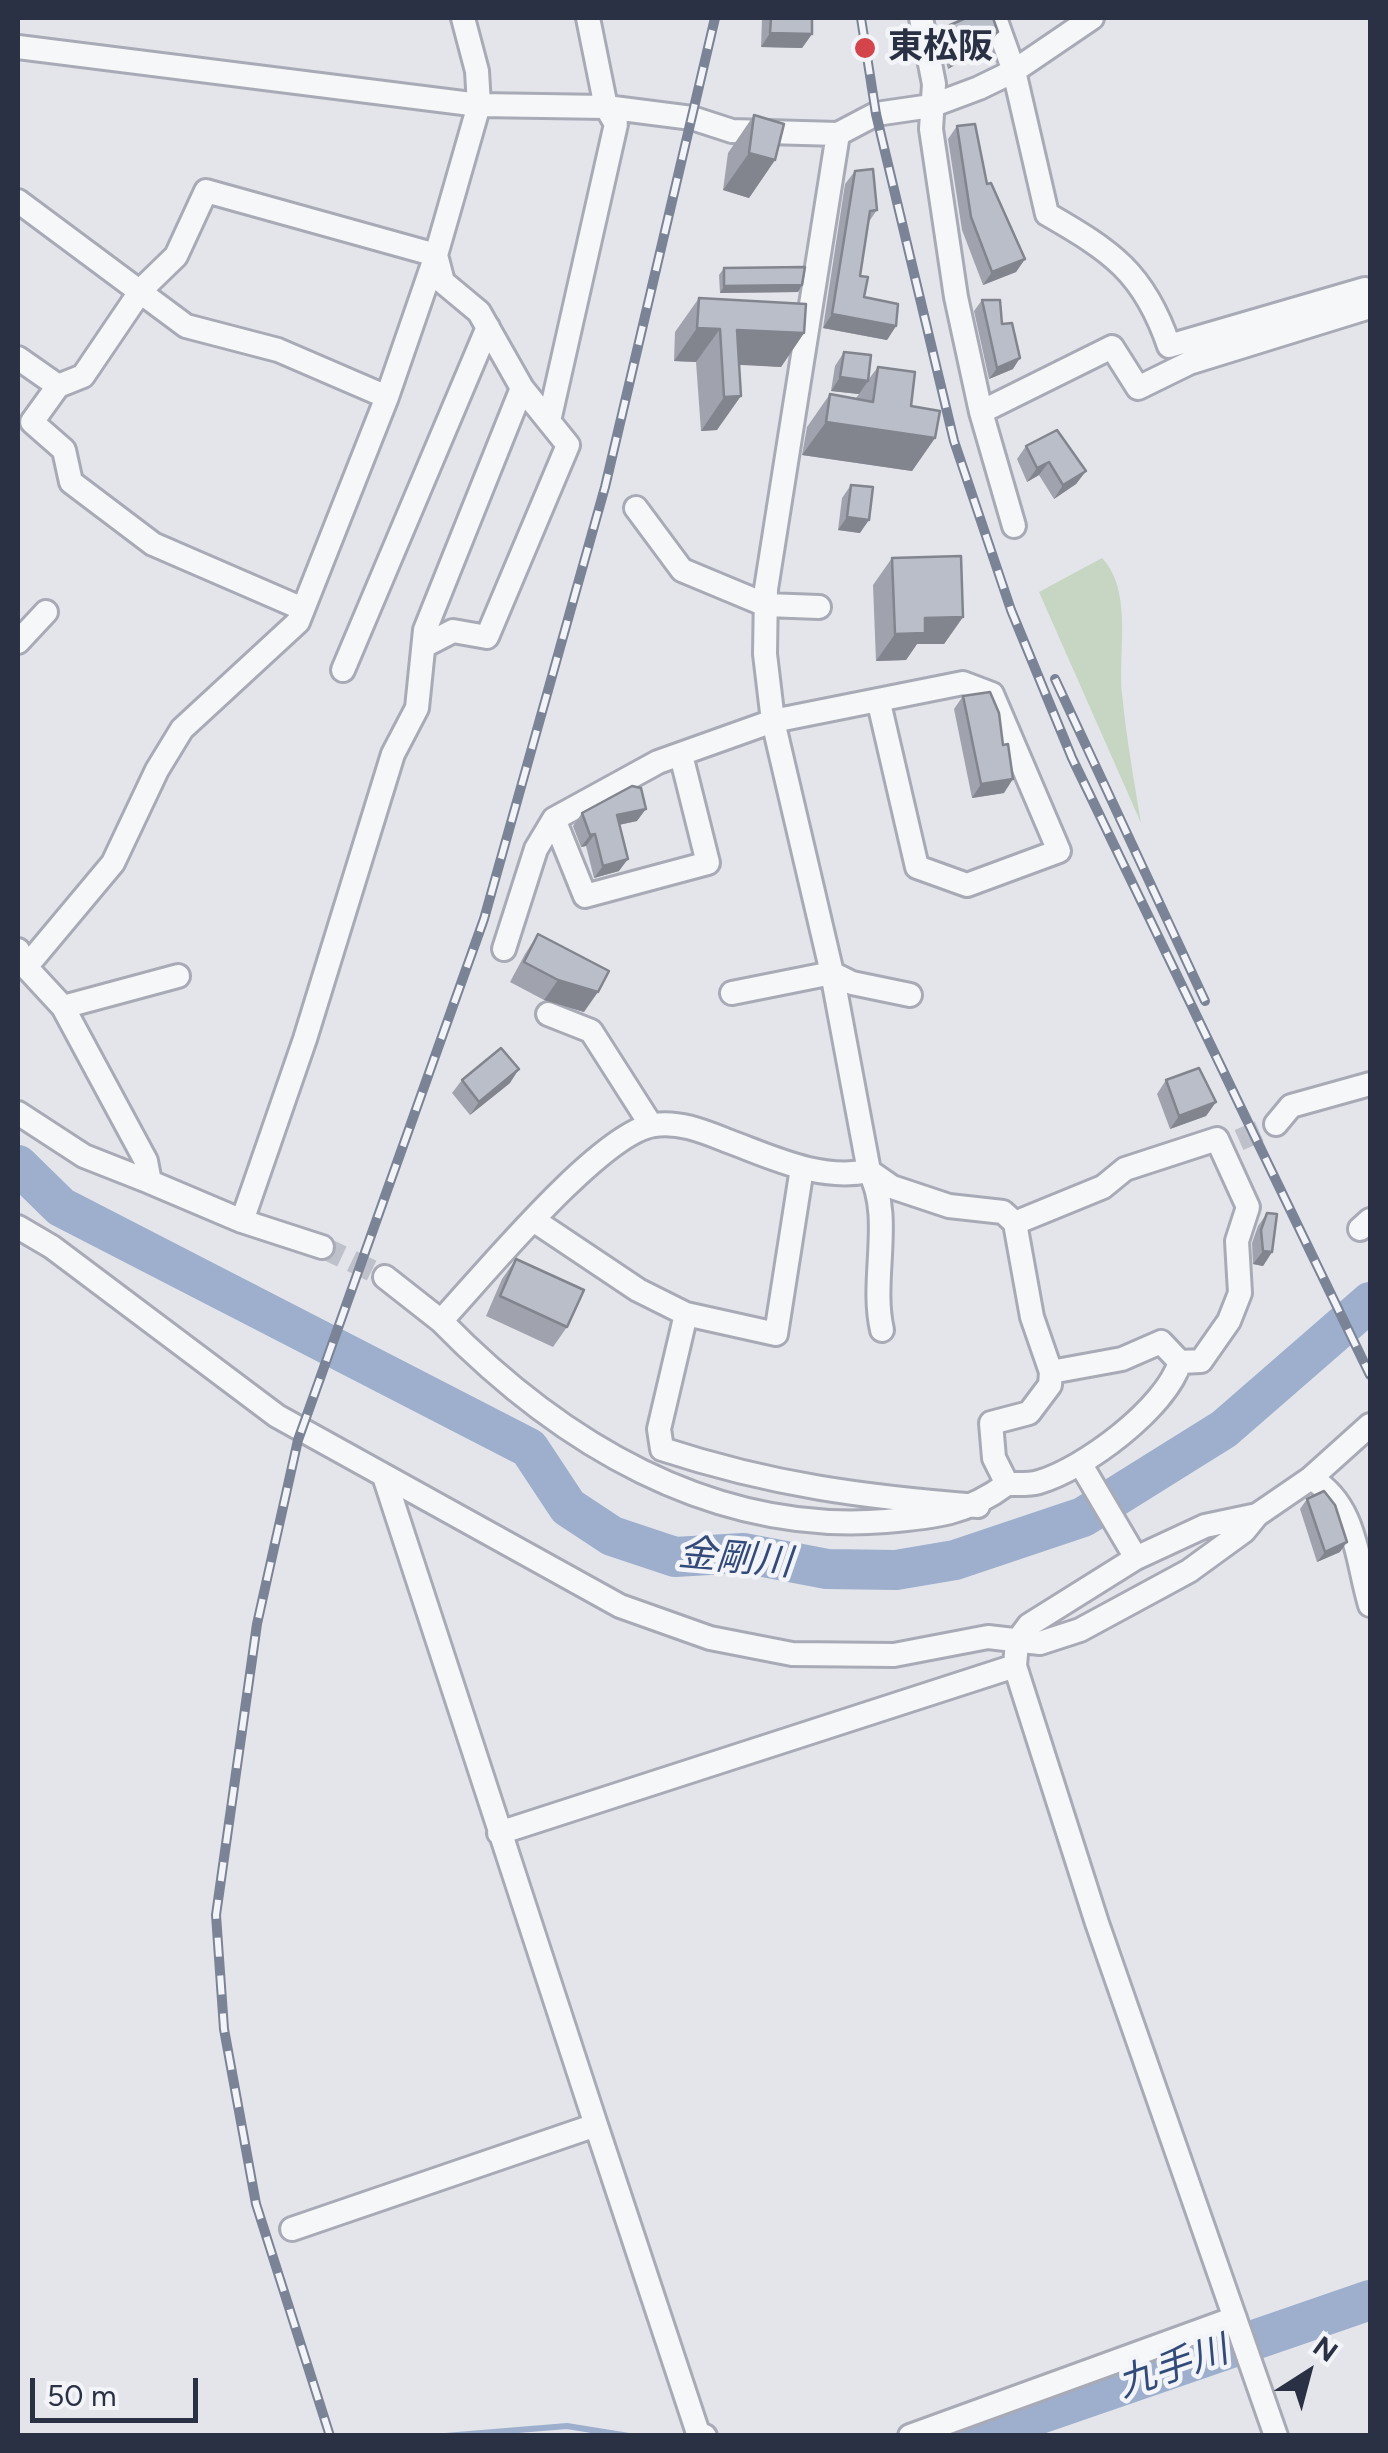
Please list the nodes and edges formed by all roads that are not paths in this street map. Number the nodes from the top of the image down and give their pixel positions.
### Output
1 (463, 18) edge
2 (588, 18) edge
3 (921, 18) edge
4 (995, 18) edge
5 (1092, 18) edge
6 (18, 47) edge
7 (1014, 71) junction
8 (479, 105) junction
9 (931, 106) junction
10 (606, 107) junction
11 (838, 134) junction
12 (18, 200) edge
13 (436, 255) junction
14 (142, 289) junction
15 (1370, 294) edge
16 (1370, 307) edge
17 (488, 327) junction
18 (18, 358) edge
19 (58, 386) junction
20 (522, 388) junction
21 (387, 396) junction
22 (981, 412) junction
23 (549, 421) junction
24 (636, 508) dead end
25 (1014, 526) dead end
26 (766, 605) junction
27 (819, 607) dead end
28 (304, 609) junction
29 (46, 612) dead end
30 (18, 642) edge
31 (424, 646) junction
32 (343, 670) dead end
33 (879, 703) junction
34 (773, 722) junction
35 (681, 755) junction
36 (554, 819) junction
37 (504, 949) dead end
38 (22, 958) edge
39 (832, 973) junction
40 (178, 976) dead end
41 (732, 993) dead end
42 (910, 995) dead end
43 (63, 1008) junction
44 (548, 1014) dead end
45 (1370, 1084) edge
46 (18, 1113) edge
47 (1276, 1124) tunnel mouth
48 (651, 1125) junction
49 (802, 1168) junction
50 (869, 1171) junction
51 (150, 1182) junction
52 (242, 1221) junction
53 (535, 1221) junction
54 (1015, 1223) junction
55 (18, 1227) edge
56 (322, 1247) tunnel mouth
57 (384, 1277) tunnel mouth
58 (686, 1314) junction
59 (441, 1321) junction
60 (882, 1330) dead end
61 (1180, 1362) junction
62 (1052, 1372) junction
63 (1370, 1424) edge
64 (1080, 1463) junction
65 (384, 1476) junction
66 (1310, 1478) junction
67 (1007, 1484) junction
68 (978, 1506) junction
69 (1257, 1515) junction
70 (1131, 1551) junction
71 (1370, 1605) edge
72 (1017, 1641) junction
73 (1015, 1666) junction
74 (498, 1833) junction
75 (596, 2125) junction
76 (292, 2230) dead end
77 (1235, 2318) junction
78 (704, 2436) edge
79 (910, 2436) edge
80 (1276, 2436) edge

1 - 8 street
2 - 10 street
3 - 9 street
4 - 7 street
5 - 7 street
6 - 8 street
7 - 9 street
7 - 15 street
8 - 10 street
8 - 13 street
9 - 11 street
9 - 22 street
10 - 11 street
10 - 23 street
11 - 26 street
12 - 14 street
13 - 14 street
13 - 17 street
13 - 21 street
14 - 19 street
14 - 21 street
16 - 22 street
17 - 20 street
17 - 32 street
18 - 19 street
19 - 28 street
20 - 23 street
20 - 31 street
21 - 28 street
22 - 25 street
23 - 31 street
24 - 26 street
26 - 27 street
26 - 34 street
28 - 38 street
29 - 30 street
31 - 52 street
33 - 33 street
33 - 34 street
34 - 35 street
34 - 39 street
35 - 36 street
35 - 36 street
36 - 37 street
38 - 43 street
39 - 41 street
39 - 42 street
39 - 50 street
40 - 43 street
43 - 51 street
44 - 48 street
45 - 47 street
46 - 51 street
48 - 49 street
48 - 53 street
49 - 50 street
49 - 58 street
50 - 54 street
50 - 60 street
51 - 52 street
52 - 56 street
53 - 58 street
53 - 59 street
54 - 61 street
54 - 62 street
55 - 65 street
57 - 59 street
58 - 68 street
59 - 68 street
61 - 62 street
61 - 64 street
62 - 67 street
63 - 66 street
64 - 67 street
64 - 70 street
65 - 72 street
65 - 74 street
66 - 69 street
66 - 71 street
67 - 68 street
69 - 70 street
69 - 72 street
70 - 72 street
72 - 73 street
73 - 74 street
73 - 77 street
74 - 75 street
75 - 76 street
75 - 78 street
77 - 79 street
77 - 80 street

